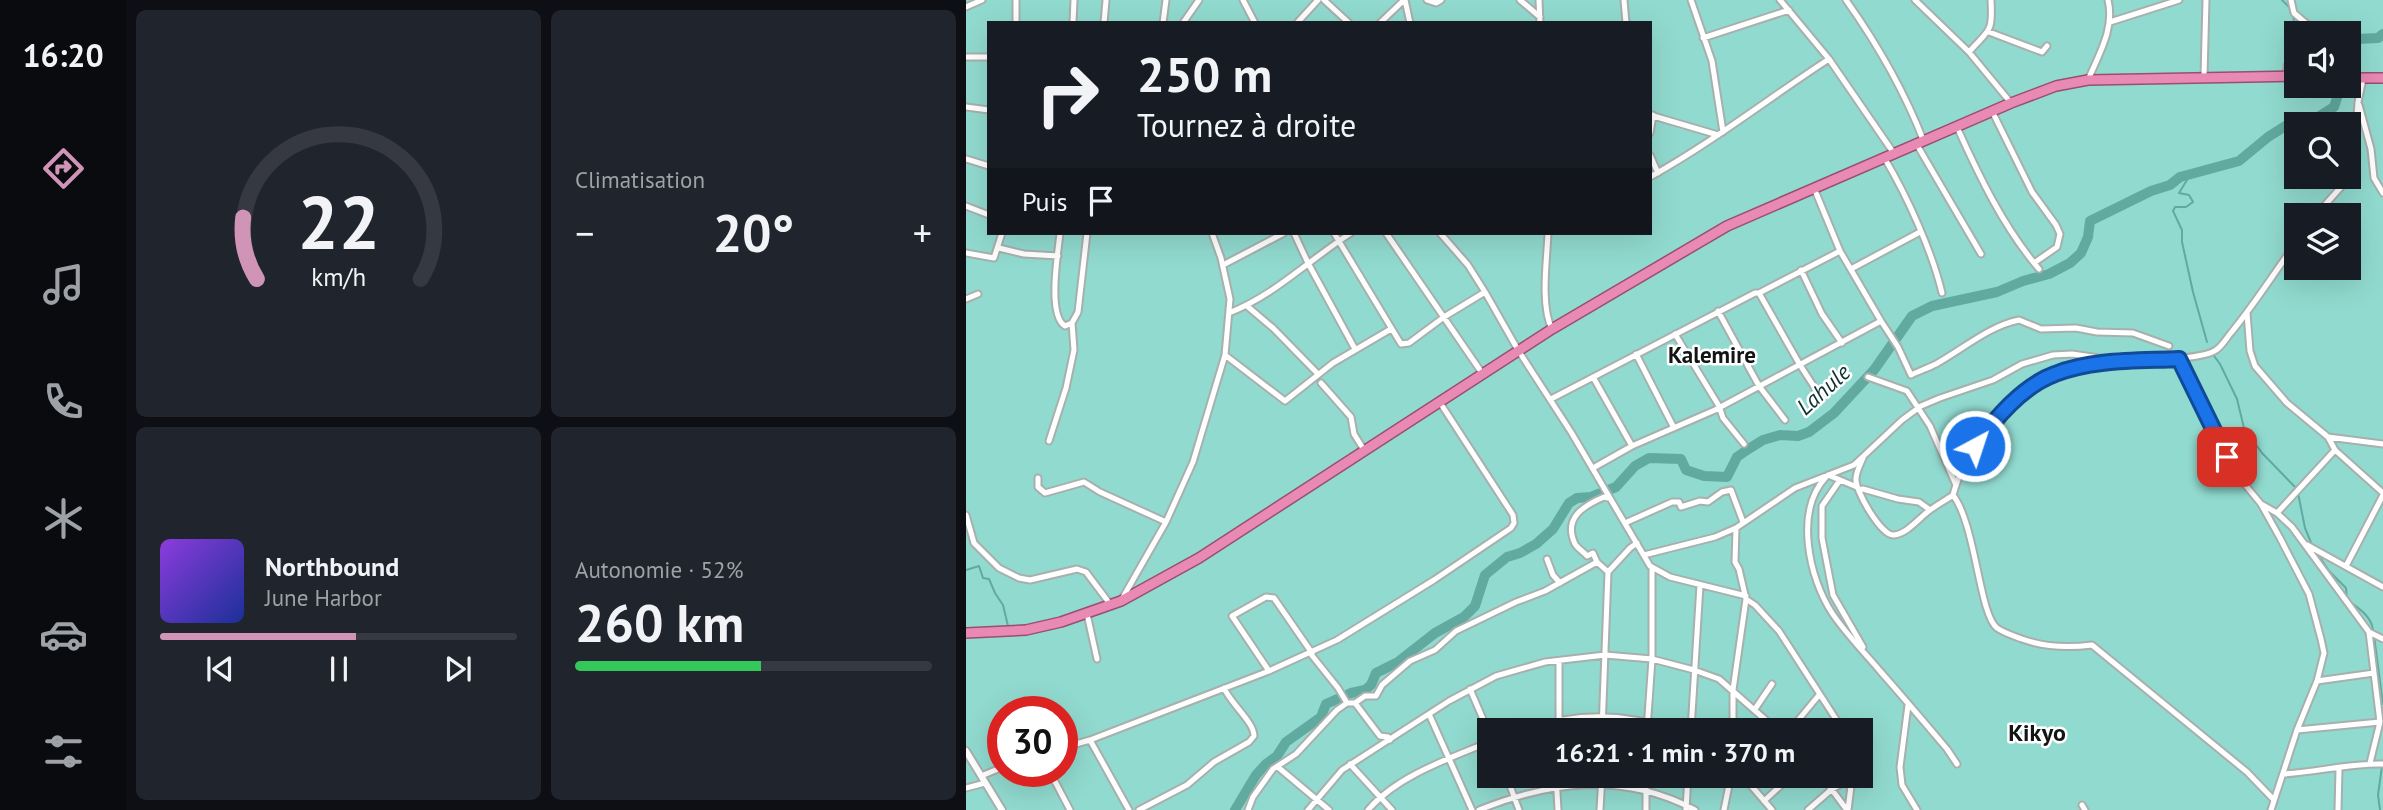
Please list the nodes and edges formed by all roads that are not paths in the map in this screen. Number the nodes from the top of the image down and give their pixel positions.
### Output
1 (982, 0) edge
2 (1017, 0) edge
3 (1074, 0) edge
4 (1106, 0) edge
5 (1166, 0) edge
6 (1199, 0) edge
7 (1243, 0) edge
8 (1318, 0) edge
9 (1324, 0) edge
10 (1404, 0) edge
11 (1427, 0) edge
12 (1441, 0) edge
13 (1520, 0) edge
14 (1539, 0) edge
15 (1624, 0) edge
16 (1691, 0) edge
17 (1780, 0) edge
18 (1846, 0) edge
19 (1915, 0) edge
20 (1991, 0) edge
21 (2108, 0) edge
22 (2179, 0) edge
23 (2206, 0) edge
24 (2291, 0) edge
25 (966, 6) edge
26 (1788, 10) junction
27 (1540, 20) edge
28 (1016, 21) edge
29 (1073, 21) edge
30 (1104, 21) edge
31 (1163, 21) edge
32 (1185, 21) edge
33 (1253, 21) edge
34 (1299, 21) edge
35 (1347, 21) edge
36 (1382, 21) edge
37 (1409, 21) edge
38 (1626, 21) edge
39 (2303, 21) edge
40 (2110, 22) junction
41 (1989, 32) junction
42 (1703, 38) junction
43 (2047, 46) dead end
44 (1969, 52) junction
45 (966, 57) edge
46 (987, 57) edge
47 (1829, 59) junction
48 (2284, 75) edge
49 (2204, 76) junction
50 (2383, 78) edge
51 (2363, 79) joint
52 (2088, 80) junction
53 (2358, 102) junction
54 (2011, 103) junction
55 (966, 107) edge
56 (987, 110) edge
57 (1992, 111) junction
58 (1652, 115) edge
59 (1957, 127) junction
60 (1721, 133) junction
61 (1921, 143) junction
62 (1895, 155) junction
63 (966, 159) edge
64 (1885, 159) junction
65 (1652, 160) edge
66 (987, 165) edge
67 (1658, 173) junction
68 (1652, 176) edge
69 (1814, 188) junction
70 (2383, 193) edge
71 (2327, 203) edge
72 (966, 206) edge
73 (987, 214) edge
74 (1920, 232) junction
75 (1002, 235) edge
76 (1060, 235) edge
77 (1087, 235) edge
78 (1213, 235) edge
79 (1280, 235) edge
80 (1295, 235) edge
81 (1335, 235) edge
82 (1347, 235) edge
83 (1387, 235) edge
84 (1442, 235) edge
85 (1548, 235) edge
86 (1338, 241) junction
87 (999, 248) junction
88 (1840, 251) junction
89 (966, 253) edge
90 (1981, 254) dead end
91 (1058, 256) junction
92 (2284, 260) edge
93 (1308, 263) junction
94 (2034, 263) junction
95 (1223, 265) junction
96 (1851, 269) junction
97 (2039, 269) dead end
98 (1801, 270) junction
99 (1485, 292) junction
100 (1759, 293) junction
101 (1942, 293) dead end
102 (978, 294) dead end
103 (966, 299) edge
104 (1247, 306) junction
105 (1718, 311) junction
106 (1229, 313) junction
107 (2247, 313) junction
108 (1444, 317) junction
109 (1881, 321) junction
110 (1072, 323) junction
111 (1391, 329) junction
112 (1552, 329) junction
113 (1675, 334) junction
114 (1842, 343) junction
115 (2169, 346) dead end
116 (1355, 349) junction
117 (1518, 350) junction
118 (1636, 354) junction
119 (1225, 355) junction
120 (2179, 359) junction
121 (2119, 361) junction
122 (1800, 365) junction
123 (1482, 373) junction
124 (1318, 374) junction
125 (1593, 377) junction
126 (1868, 377) dead end
127 (1321, 383) dead end
128 (1759, 386) junction
129 (1551, 399) junction
130 (1822, 399) dead end
131 (1439, 401) junction
132 (1719, 407) junction
133 (1918, 409) junction
134 (1785, 420) dead end
135 (1674, 428) junction
136 (2328, 437) junction
137 (1049, 441) dead end
138 (1744, 444) dead end
139 (2383, 444) edge
140 (1632, 446) junction
141 (1364, 450) junction
142 (2334, 450) junction
143 (1863, 458) junction
144 (1592, 468) junction
145 (1828, 475) junction
146 (1038, 478) dead end
147 (1840, 480) junction
148 (1956, 485) junction
149 (1858, 489) junction
150 (2383, 494) edge
151 (1953, 495) junction
152 (1608, 497) junction
153 (2261, 504) junction
154 (1930, 510) junction
155 (2277, 513) junction
156 (966, 515) edge
157 (1166, 522) junction
158 (1743, 522) junction
159 (1625, 523) junction
160 (1736, 528) junction
161 (1637, 543) junction
162 (2304, 544) junction
163 (1644, 555) junction
164 (1548, 559) dead end
165 (1597, 562) junction
166 (2346, 566) junction
167 (1652, 569) junction
168 (1608, 572) junction
169 (1560, 583) junction
170 (1700, 585) junction
171 (2383, 587) edge
172 (1746, 598) junction
173 (1116, 603) junction
174 (1087, 614) junction
175 (2369, 632) junction
176 (966, 634) edge
177 (2383, 639) edge
178 (1311, 653) junction
179 (1605, 655) junction
180 (1869, 658) junction
181 (1097, 659) dead end
182 (1652, 659) junction
183 (1559, 661) junction
184 (1694, 670) junction
185 (1269, 671) junction
186 (2374, 673) junction
187 (2317, 681) junction
188 (1772, 684) dead end
189 (1224, 688) junction
190 (1470, 689) junction
191 (1733, 690) junction
192 (1819, 695) junction
193 (1347, 703) junction
194 (1355, 704) junction
195 (1908, 705) junction
196 (1755, 709) junction
197 (2381, 711) edge
198 (1429, 714) junction
199 (1602, 717) junction
200 (1483, 718) edge
201 (1558, 718) edge
202 (1572, 718) edge
203 (1613, 718) edge
204 (1647, 718) edge
205 (1692, 718) edge
206 (1733, 718) edge
207 (1764, 718) edge
208 (1800, 718) edge
209 (1835, 718) edge
210 (2380, 722) junction
211 (2297, 730) junction
212 (1090, 740) junction
213 (1390, 740) junction
214 (1078, 743) edge
215 (1477, 747) edge
216 (966, 751) edge
217 (1449, 760) junction
218 (2370, 762) junction
219 (1350, 764) junction
220 (1957, 764) dead end
221 (2381, 764) edge
222 (1279, 768) junction
223 (2339, 769) junction
224 (987, 774) edge
225 (2284, 774) junction
226 (981, 776) junction
227 (985, 783) junction
228 (1058, 787) edge
229 (966, 788) edge
230 (1511, 788) edge
231 (1550, 788) edge
232 (1555, 788) edge
233 (1602, 788) edge
234 (1624, 788) edge
235 (1646, 788) edge
236 (1687, 788) edge
237 (1728, 788) edge
238 (1755, 788) edge
239 (1777, 788) edge
240 (1850, 788) edge
241 (1832, 789) joint
242 (1646, 792) junction
243 (1514, 796) junction
244 (1380, 797) junction
245 (1317, 799) junction
246 (1764, 800) junction
247 (2274, 800) junction
248 (1686, 808) edge
249 (1002, 810) edge
250 (1070, 810) edge
251 (1129, 810) edge
252 (1139, 810) edge
253 (1248, 810) edge
254 (1308, 810) edge
255 (1329, 810) edge
256 (1368, 810) edge
257 (1392, 810) edge
258 (1472, 810) edge
259 (1479, 810) edge
260 (1519, 810) edge
261 (1558, 810) edge
262 (1600, 810) edge
263 (1646, 810) edge
264 (1695, 810) edge
265 (1724, 810) edge
266 (1772, 810) edge
267 (1808, 810) edge
268 (1847, 810) edge
269 (1917, 810) edge
270 (2271, 810) edge
271 (2338, 810) edge

1 - 25 street
2 - 28 street
3 - 29 street
4 - 30 street
5 - 31 street
6 - 32 street
7 - 33 street
8 - 34 street
9 - 35 street
10 - 36 street
10 - 37 street
11 - 12 street
13 - 27 street
14 - 27 street
15 - 38 street
16 - 42 street
17 - 26 street
18 - 61 street
19 - 44 street
20 - 41 street
21 - 40 street
22 - 40 street
23 - 49 street
24 - 39 street
26 - 42 street
26 - 47 street
40 - 52 street
41 - 43 street
41 - 44 street
42 - 60 street
44 - 54 street
45 - 46 street
47 - 60 street
47 - 62 street
48 - 49 highway
49 - 52 highway
50 - 51 highway
51 - 53 street
52 - 54 highway
53 - 70 street
53 - 71 street
54 - 57 highway
55 - 56 street
57 - 59 highway
57 - 94 street
58 - 60 street
59 - 61 highway
59 - 94 street
60 - 67 street
61 - 62 highway
61 - 90 street
62 - 64 highway
63 - 66 street
64 - 69 highway
64 - 74 street
65 - 67 street
67 - 68 street
69 - 88 street
69 - 112 highway
72 - 73 street
74 - 96 street
74 - 101 street
75 - 87 street
76 - 91 street
77 - 110 street
78 - 95 street
79 - 95 street
80 - 93 street
81 - 86 street
82 - 86 street
83 - 108 street
84 - 99 street
85 - 112 street
86 - 93 street
86 - 111 street
87 - 89 street
87 - 91 street
88 - 96 street
88 - 98 street
91 - 110 street
92 - 107 street
93 - 104 street
93 - 116 street
94 - 97 street
95 - 106 street
96 - 109 street
98 - 100 street
98 - 114 street
99 - 108 street
99 - 117 street
100 - 105 street
100 - 122 street
102 - 103 street
104 - 106 street
104 - 124 street
105 - 113 street
105 - 128 street
106 - 119 street
107 - 120 street
107 - 136 street
108 - 111 street
108 - 123 street
109 - 114 street
109 - 115 street
110 - 137 street
111 - 116 street
112 - 117 highway
113 - 118 street
113 - 132 street
114 - 122 street
116 - 124 street
117 - 123 highway
117 - 129 street
118 - 125 street
118 - 135 street
119 - 124 street
119 - 157 street
120 - 121 street
120 - 153 street
121 - 133 street
121 - 148 street
122 - 128 street
122 - 130 street
123 - 131 highway
125 - 129 street
125 - 140 street
126 - 133 street
127 - 141 street
128 - 132 street
128 - 134 street
129 - 144 street
131 - 141 highway
131 - 178 street
132 - 135 street
132 - 138 street
133 - 143 street
133 - 148 street
135 - 140 street
136 - 139 street
136 - 142 street
140 - 144 street
141 - 173 highway
142 - 150 street
142 - 155 street
143 - 145 street
143 - 149 street
144 - 152 street
145 - 147 street
145 - 158 street
145 - 180 street
146 - 157 street
147 - 149 street
147 - 180 street
148 - 151 street
149 - 154 street
149 - 154 street
150 - 166 street
151 - 154 street
151 - 247 street
152 - 159 street
152 - 165 street
153 - 155 street
153 - 187 street
155 - 162 street
156 - 173 street
157 - 173 street
158 - 159 street
158 - 160 street
159 - 161 street
160 - 163 street
160 - 172 street
161 - 163 street
161 - 168 street
162 - 166 street
162 - 175 street
163 - 167 street
164 - 169 street
165 - 168 street
165 - 169 street
166 - 171 street
167 - 170 street
167 - 182 street
168 - 179 street
169 - 194 street
170 - 172 street
170 - 184 street
172 - 191 street
172 - 192 street
173 - 174 highway
174 - 176 highway
174 - 181 street
175 - 177 street
175 - 186 street
178 - 185 street
178 - 185 street
178 - 193 street
179 - 182 street
179 - 183 street
179 - 199 street
180 - 195 street
182 - 184 street
182 - 204 street
183 - 190 street
183 - 201 street
184 - 191 street
184 - 205 street
185 - 189 street
186 - 187 street
186 - 197 street
187 - 211 street
188 - 196 street
189 - 212 street
189 - 252 street
190 - 198 street
190 - 200 street
191 - 196 street
191 - 206 street
192 - 208 street
192 - 209 street
193 - 194 street
193 - 222 street
194 - 213 street
195 - 220 street
195 - 269 street
196 - 207 street
197 - 210 street
198 - 213 street
198 - 217 street
199 - 202 street
199 - 203 street
210 - 211 street
210 - 218 street
211 - 225 street
212 - 214 street
212 - 251 street
213 - 219 street
215 - 217 street
216 - 226 street
217 - 244 street
217 - 258 street
218 - 221 street
218 - 223 street
219 - 244 street
219 - 245 street
222 - 245 street
222 - 253 street
223 - 225 street
223 - 271 street
224 - 226 street
225 - 247 street
226 - 227 street
227 - 229 street
227 - 249 street
228 - 250 street
230 - 243 street
231 - 243 street
232 - 261 street
233 - 262 street
234 - 242 street
235 - 242 street
236 - 248 street
237 - 265 street
238 - 246 street
239 - 246 street
240 - 268 street
241 - 267 street
241 - 268 street
242 - 248 street
242 - 263 street
243 - 259 street
243 - 260 street
244 - 256 street
244 - 257 street
245 - 254 street
245 - 255 street
246 - 266 street
247 - 270 street
248 - 264 street

